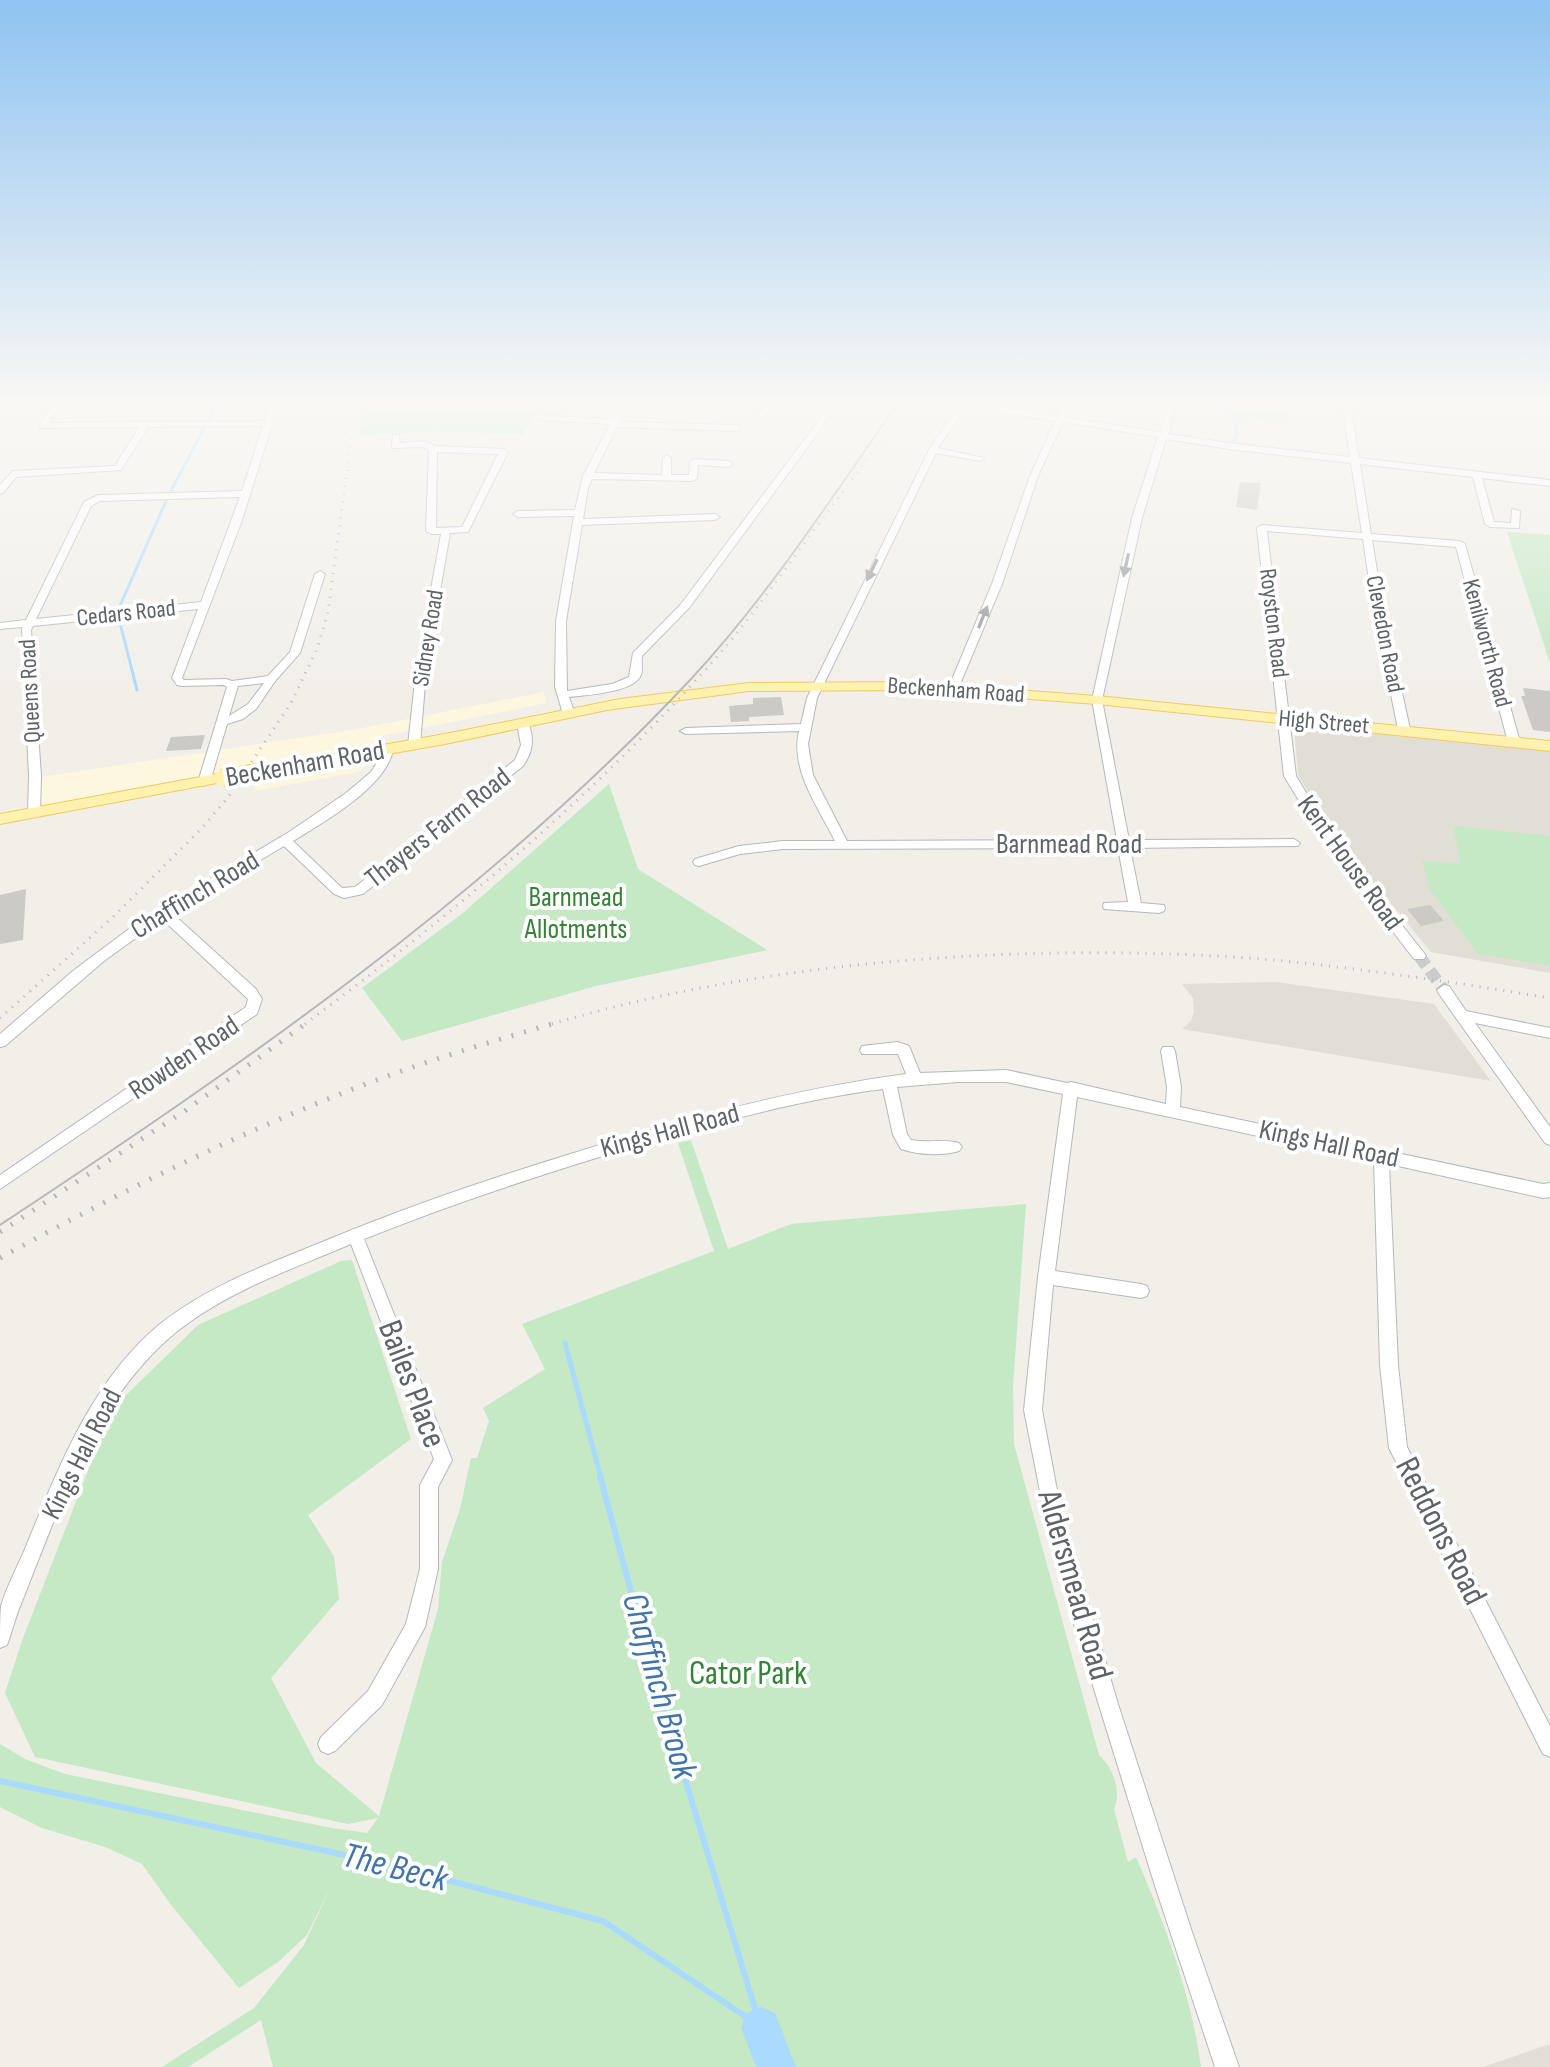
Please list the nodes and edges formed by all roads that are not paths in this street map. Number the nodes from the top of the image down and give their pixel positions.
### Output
1 (105, 499) edge
2 (244, 499) edge
3 (432, 499) edge
4 (480, 499) edge
5 (583, 499) edge
6 (764, 499) edge
7 (908, 499) edge
8 (1026, 499) edge
9 (1145, 499) edge
10 (1360, 499) edge
11 (1483, 499) edge
12 (1515, 511) dead end
13 (518, 514) dead end
14 (580, 517) junction
15 (715, 517) dead end
16 (446, 531) junction
17 (1366, 539) junction
18 (320, 574) dead end
19 (204, 605) junction
20 (28, 624) junction
21 (0, 626) edge
22 (271, 679) junction
23 (231, 684) junction
24 (820, 685) junction
25 (953, 689) junction
26 (562, 695) junction
27 (1097, 700) junction
28 (569, 714) junction
29 (1284, 718) junction
30 (223, 722) junction
31 (523, 724) junction
32 (805, 727) junction
33 (1404, 729) junction
34 (686, 731) dead end
35 (1514, 742) junction
36 (414, 745) junction
37 (1550, 746) edge
38 (387, 750) junction
39 (205, 775) junction
40 (34, 813) junction
41 (0, 819) edge
42 (286, 841) junction
43 (1294, 843) dead end
44 (843, 844) junction
45 (1124, 844) junction
46 (699, 862) dead end
47 (1109, 906) dead end
48 (1135, 907) junction
49 (1159, 908) dead end
50 (163, 912) junction
51 (1419, 956) tunnel mouth
52 (1444, 990) tunnel mouth
53 (1462, 1015) junction
54 (1550, 1033) edge
55 (0, 1042) edge
56 (867, 1050) dead end
57 (1168, 1051) dead end
58 (915, 1078) junction
59 (889, 1082) junction
60 (1071, 1088) junction
61 (1173, 1111) junction
62 (1550, 1139) edge
63 (954, 1147) dead end
64 (1381, 1155) junction
65 (0, 1183) edge
66 (1550, 1190) edge
67 (355, 1235) junction
68 (1046, 1277) junction
69 (1141, 1291) dead end
70 (0, 1638) edge
71 (328, 1744) dead end
72 (1550, 1747) edge
73 (1227, 2067) edge

1 - 20 street, Queens Road
2 - 19 street
3 - 16 street
4 - 16 street
5 - 14 street
6 - 26 street
7 -> 24 street
25 -> 8 street
9 -> 27 street
10 - 17 street, Clevedon Road
11 - 12 street
13 - 14 street
14 - 15 street
14 - 26 street
16 - 36 street, Sidney Road
17 - 29 street, Royston Road
17 - 33 street, Clevedon Road
17 - 35 street, Kenilworth Road
18 - 22 street
19 - 20 street, Cedars Road
19 - 23 street
20 - 21 street, Cedars Road
20 - 40 street, Queens Road
22 - 23 street
22 - 30 street
23 - 30 street
24 - 25 main road, Beckenham Road
24 - 28 main road, Beckenham Road
24 - 32 street
25 - 27 main road, Beckenham Road
26 - 28 street
27 - 29 main road, High Street
27 - 45 street
28 - 31 main road, Beckenham Road
29 - 33 main road, High Street
29 - 51 street, Kent House Road
30 - 39 street
31 - 36 main road, Beckenham Road
31 - 42 street, Thayers Farm Road
32 - 34 street
32 - 44 street
33 - 35 main road, High Street
35 - 37 main road, High Street
36 - 38 main road, Beckenham Road
38 - 39 main road, Beckenham Road, bridge
38 - 42 street, Chaffinch Road
39 - 40 main road, Beckenham Road
40 - 41 main road, Beckenham Road
42 - 50 street, Chaffinch Road
43 - 45 street, Barnmead Road
44 - 45 street, Barnmead Road
44 - 46 street, Barnmead Road
45 - 48 street
47 - 48 street
48 - 49 street
50 - 55 street, Chaffinch Road
50 - 65 street, Rowden Road
52 - 53 street
53 - 54 street
53 - 62 street
56 - 58 street
57 - 61 street
58 - 59 street, Kings Hall Road
58 - 60 street, Kings Hall Road
59 - 63 street
59 - 67 street, Kings Hall Road
60 - 61 street, Kings Hall Road
60 - 68 street, Aldersmead Road
61 - 64 street, Kings Hall Road
64 - 66 street, Kings Hall Road
64 - 72 street, Reddons Road
67 - 70 street, Kings Hall Road
67 - 71 street, Bailes Place
68 - 69 street
68 - 73 street, Aldersmead Road

